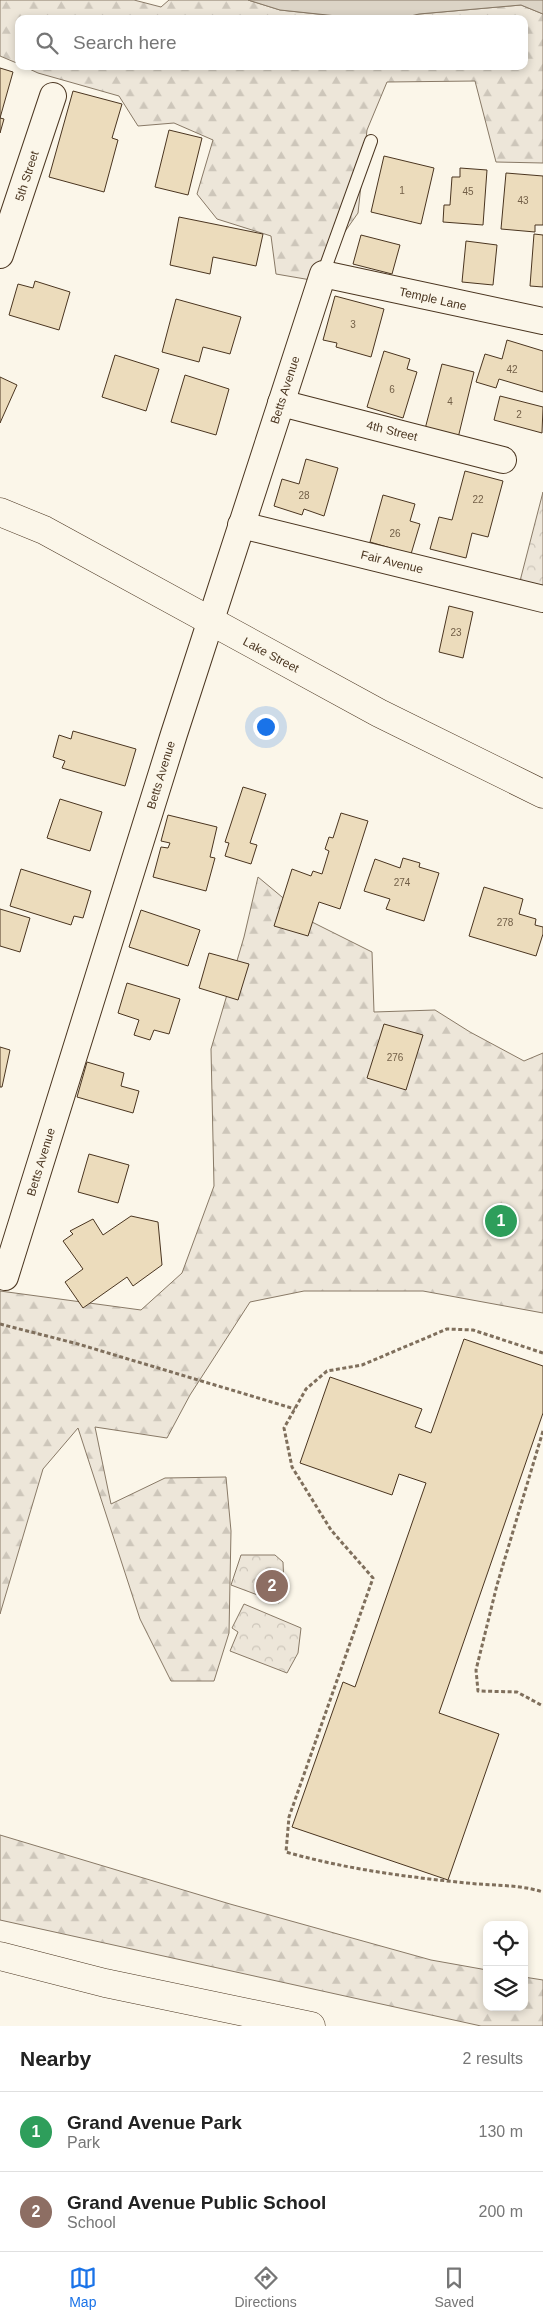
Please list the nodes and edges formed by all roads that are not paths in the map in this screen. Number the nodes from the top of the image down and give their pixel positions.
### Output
1 (53, 96) dead end
2 (371, 141) dead end
3 (0, 256) edge
4 (323, 274) junction
5 (543, 321) edge
6 (281, 403) junction
7 (503, 460) dead end
8 (0, 512) edge
9 (241, 525) junction
10 (543, 599) edge
11 (210, 622) junction
12 (543, 794) edge
13 (5, 1278) dead end
14 (0, 1956) edge
15 (310, 2026) edge

1 - 3 street, 5th Street
2 - 4 lane
4 - 5 street, Temple Lane
4 - 6 street, Betts Avenue
6 - 7 street, 4th Street
6 - 9 street, Betts Avenue
8 - 11 main road, Lake Street
9 - 10 street, Fair Avenue
9 - 11 street, Betts Avenue
11 - 12 main road, Lake Street
11 - 13 street, Betts Avenue
14 - 15 main road

